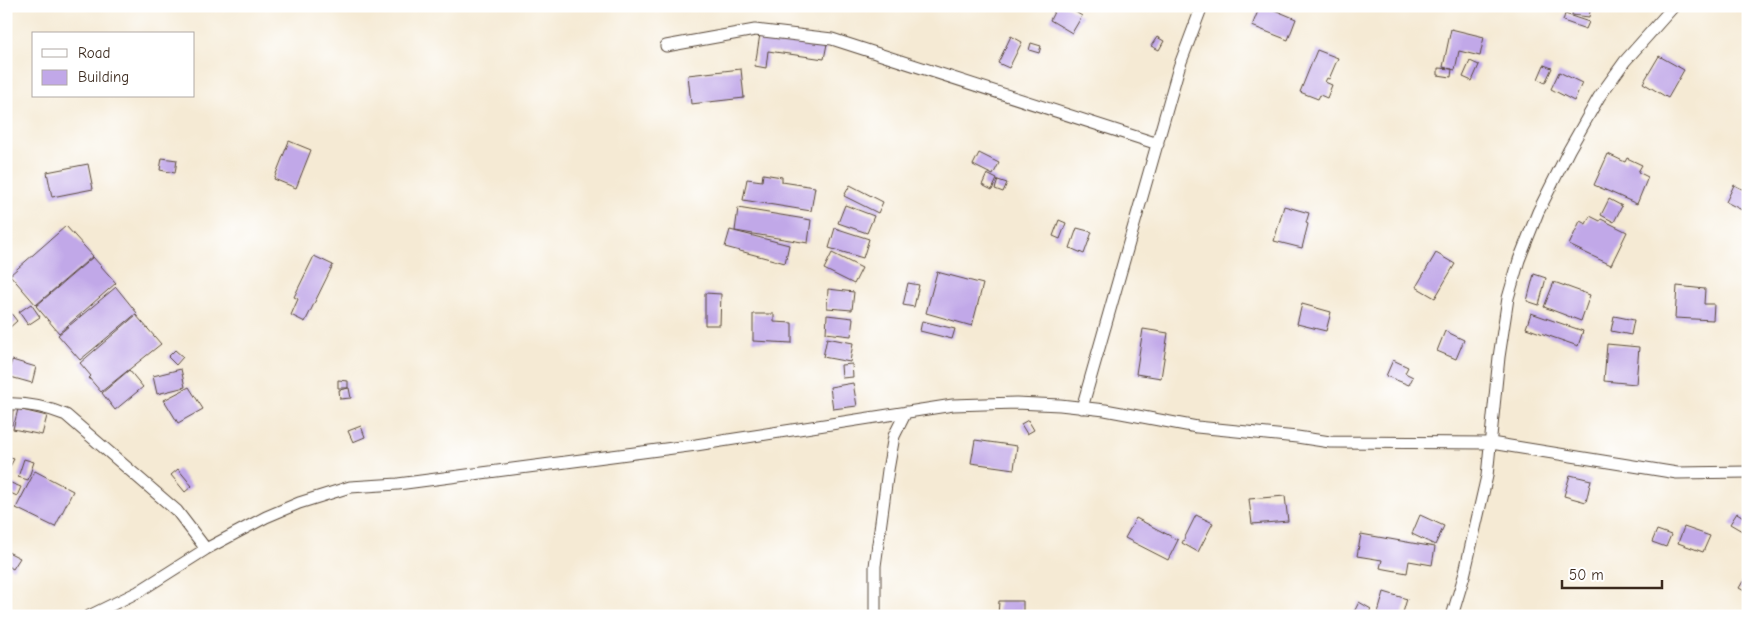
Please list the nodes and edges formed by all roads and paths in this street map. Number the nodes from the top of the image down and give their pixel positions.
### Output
1 (1202, 6) edge
2 (1674, 6) edge
3 (666, 46) dead end
4 (1158, 144) junction
5 (6, 404) edge
6 (1082, 408) junction
7 (906, 412) junction
8 (1491, 443) junction
9 (1748, 472) edge
10 (206, 549) junction
11 (89, 616) edge
12 (875, 616) edge
13 (1452, 616) edge

1 - 4 street
2 - 8 street
3 - 4 street
4 - 6 street
5 - 10 street
6 - 7 street
6 - 8 street
7 - 10 street
7 - 12 street
8 - 9 street
8 - 13 street
10 - 11 street

